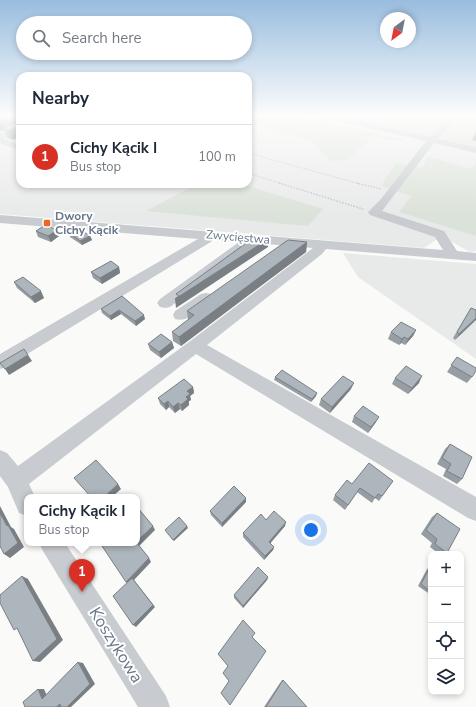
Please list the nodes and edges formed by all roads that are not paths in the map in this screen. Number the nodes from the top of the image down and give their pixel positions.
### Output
1 (425, 149) edge
2 (0, 219) edge
3 (213, 236) junction
4 (252, 239) junction
5 (288, 241) junction
6 (322, 244) junction
7 (270, 254) edge
8 (452, 255) junction
9 (476, 257) edge
10 (219, 289) edge
11 (165, 303) dead end
12 (181, 315) dead end
13 (195, 346) junction
14 (0, 362) edge
15 (0, 460) edge
16 (16, 480) junction
17 (24, 498) edge
18 (476, 510) edge
19 (53, 546) edge
20 (155, 707) edge

1 - 8 street
2 - 3 street, Zwycięstwa
3 - 4 street, Zwycięstwa
3 - 14 street
4 - 5 street, Zwycięstwa
4 - 11 street
5 - 6 street, Zwycięstwa
5 - 7 street
6 - 8 street, Zwycięstwa
6 - 13 street
8 - 9 street, Zwycięstwa
10 - 12 street
13 - 16 street
13 - 18 street
15 - 16 street
16 - 17 street
19 - 20 street, Koszykowa

